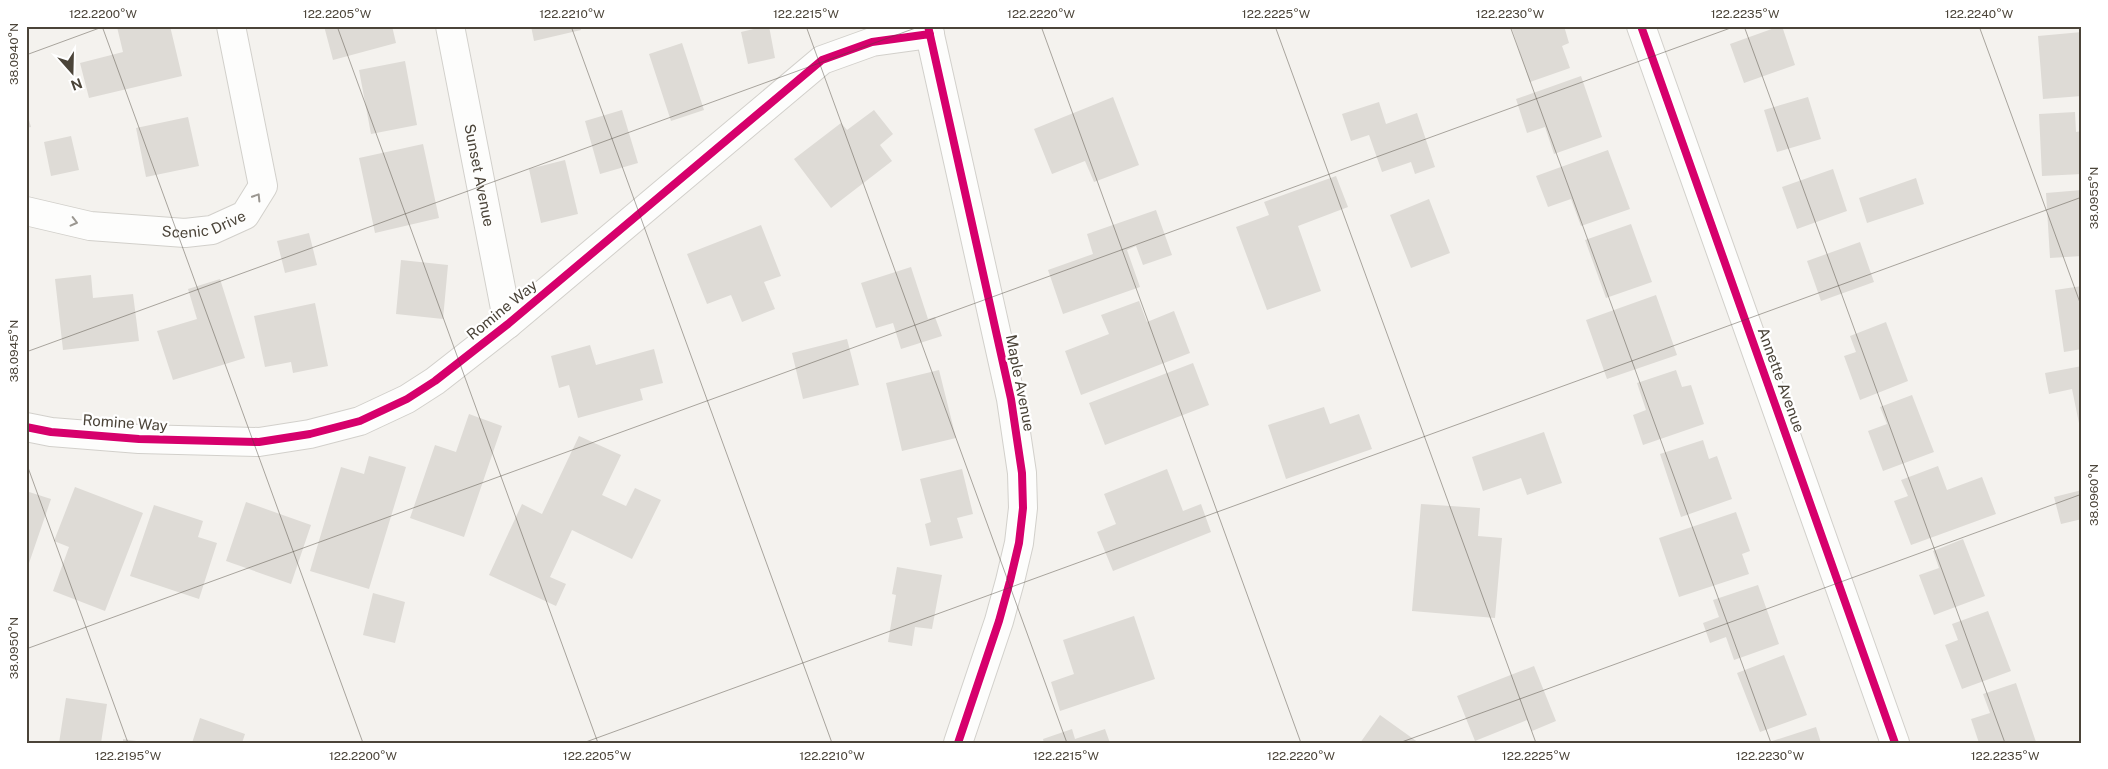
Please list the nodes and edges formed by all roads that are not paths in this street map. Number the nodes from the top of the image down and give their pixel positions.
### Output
1 (231, 26) edge
2 (450, 26) edge
3 (1641, 26) edge
4 (929, 30) edge
5 (26, 211) edge
6 (508, 324) junction
7 (26, 428) edge
8 (958, 743) edge
9 (1895, 743) edge

5 -> 1 street, Scenic Drive
2 - 6 street, Sunset Avenue
3 - 9 street, Annette Avenue
4 - 6 street, Romine Way
4 - 8 street, Maple Avenue
6 - 7 street, Romine Way

